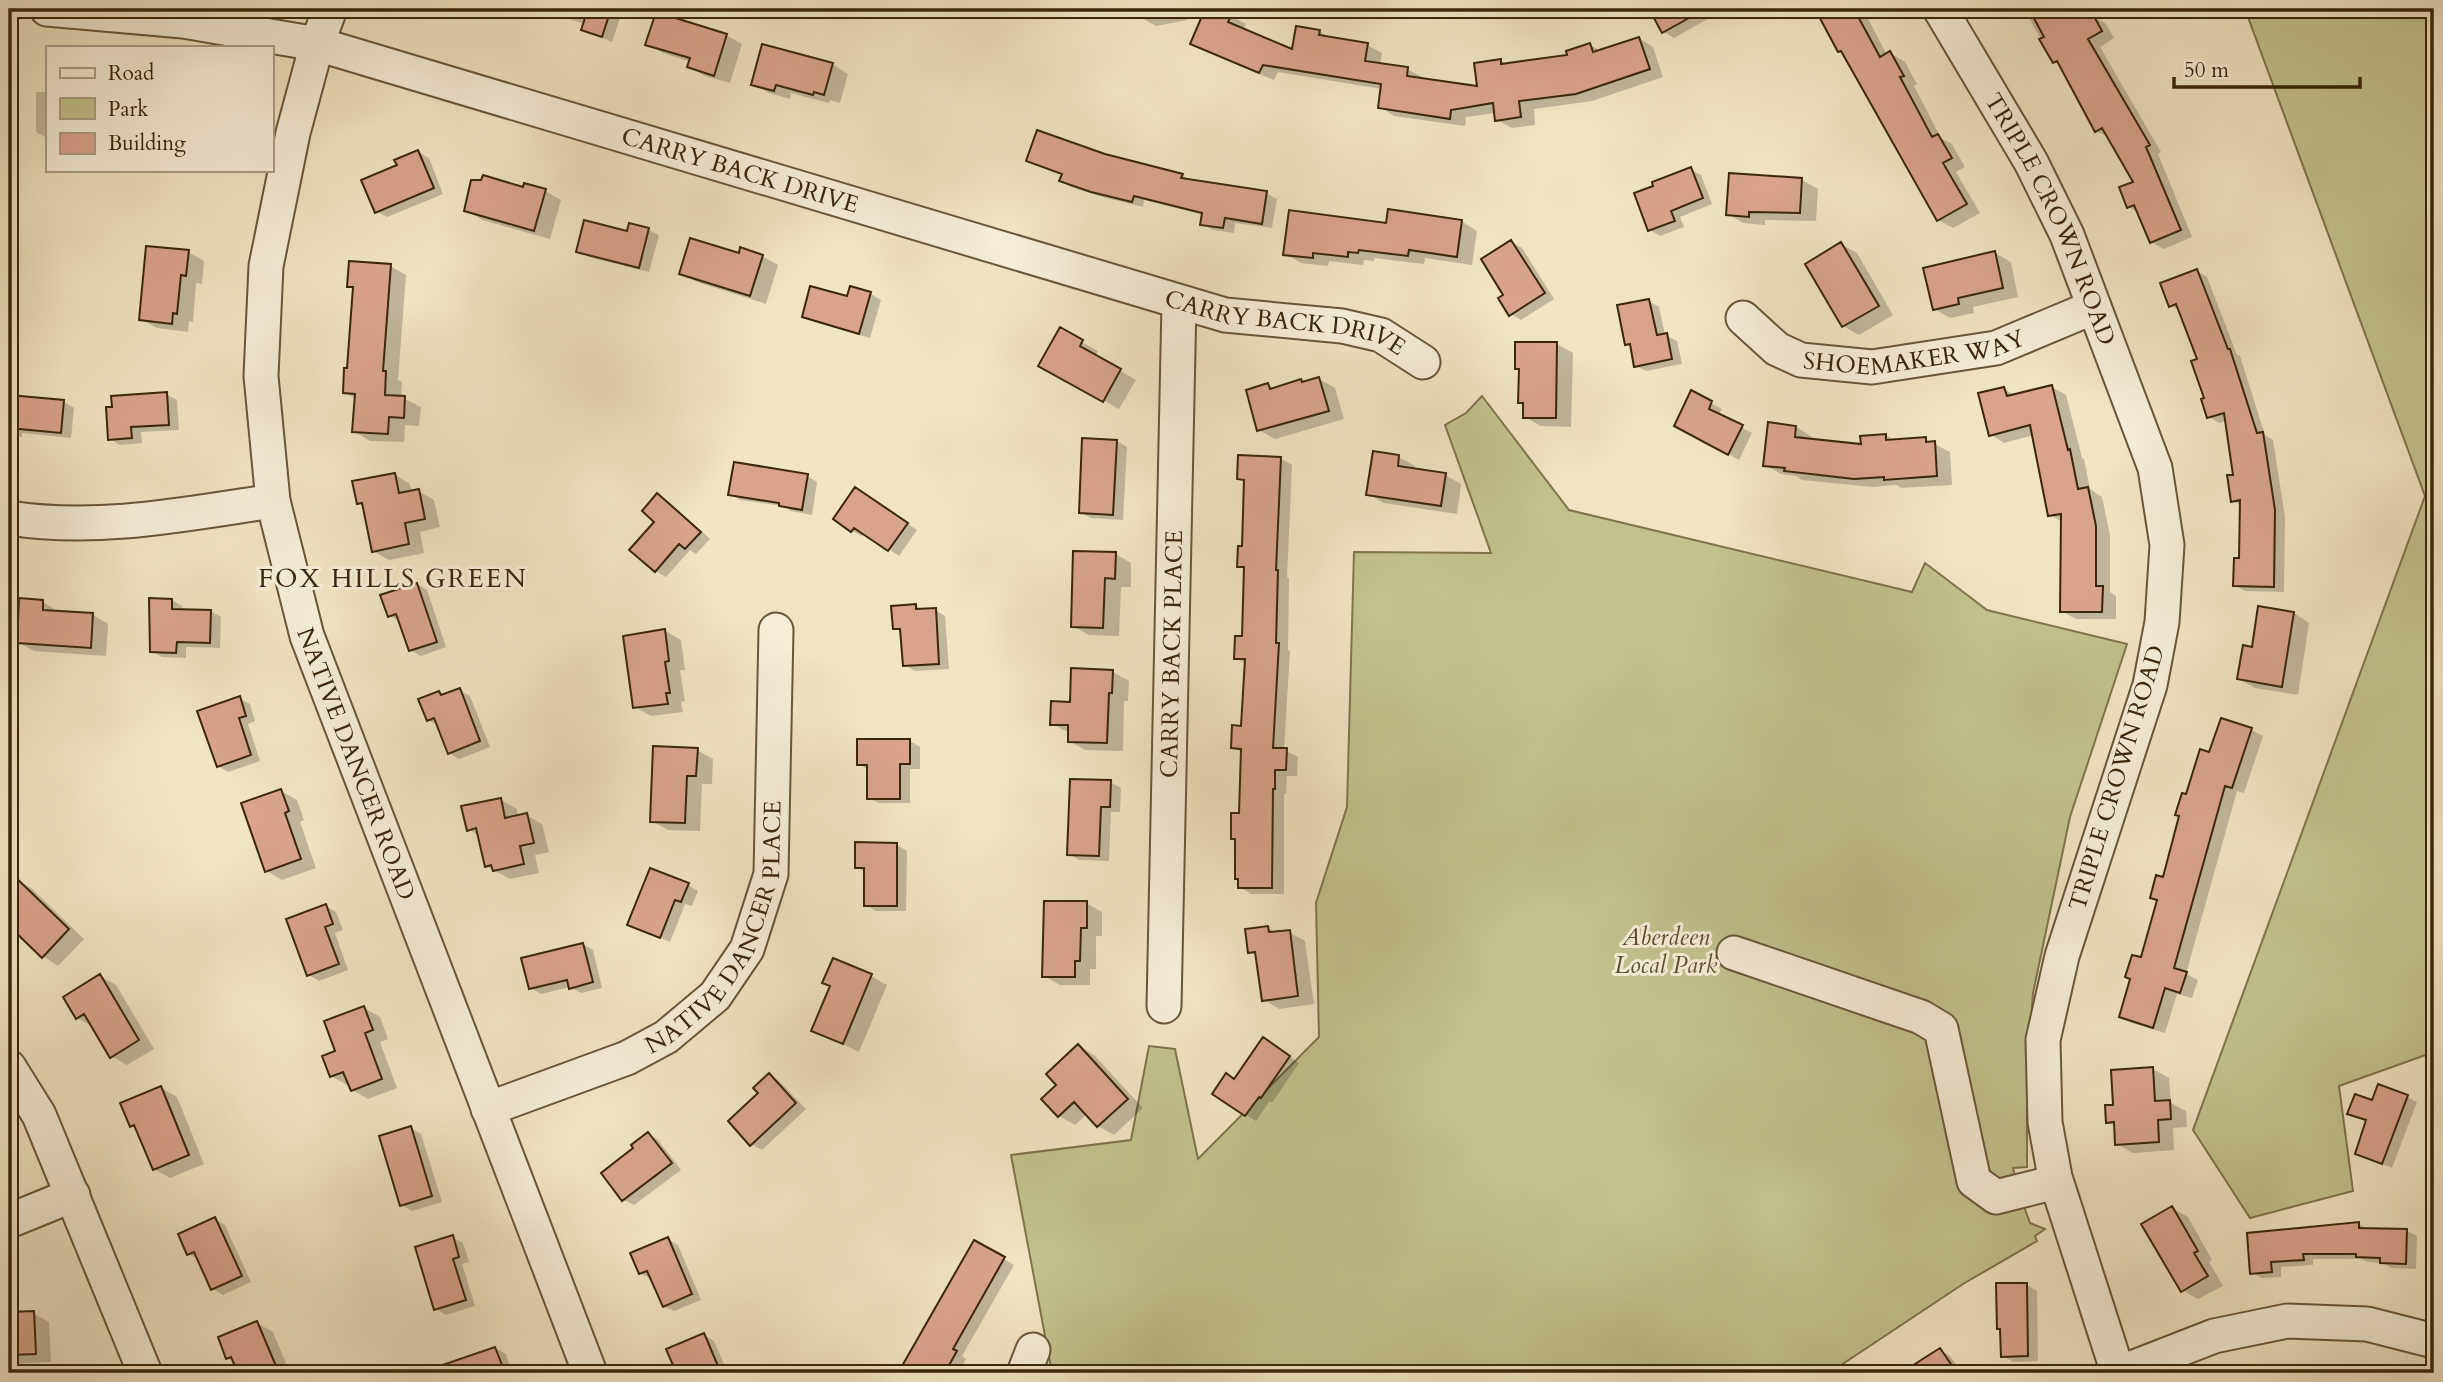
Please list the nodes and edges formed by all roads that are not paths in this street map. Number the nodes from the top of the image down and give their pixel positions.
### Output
1 (47, 9) edge
2 (330, 9) edge
3 (1940, 9) edge
4 (317, 44) junction
5 (1179, 303) junction
6 (2094, 307) junction
7 (1743, 318) dead end
8 (1423, 362) dead end
9 (274, 501) junction
10 (9, 518) edge
11 (776, 630) dead end
12 (1734, 953) dead end
13 (1164, 1006) dead end
14 (9, 1067) edge
15 (488, 1109) junction
16 (2056, 1182) junction
17 (73, 1195) junction
18 (9, 1221) edge
19 (2434, 1340) edge
20 (145, 1373) edge
21 (590, 1373) edge
22 (2119, 1373) edge

1 - 4 street, CARRY BACK DRIVE
2 - 4 street, NATIVE DANCER ROAD
3 - 6 street, TRIPLE CROWN ROAD
4 - 5 street, CARRY BACK DRIVE
4 - 9 street, NATIVE DANCER ROAD
5 - 8 street, CARRY BACK DRIVE
5 - 13 street, CARRY BACK PLACE
6 - 7 street, SHOEMAKER WAY
6 - 16 street, TRIPLE CROWN ROAD
9 - 10 street
9 - 15 street, NATIVE DANCER ROAD
11 - 15 street, NATIVE DANCER PLACE
12 - 16 street
14 - 17 street
15 - 21 street, NATIVE DANCER ROAD
16 - 22 street, TRIPLE CROWN ROAD
17 - 18 street
17 - 20 street
19 - 22 street

